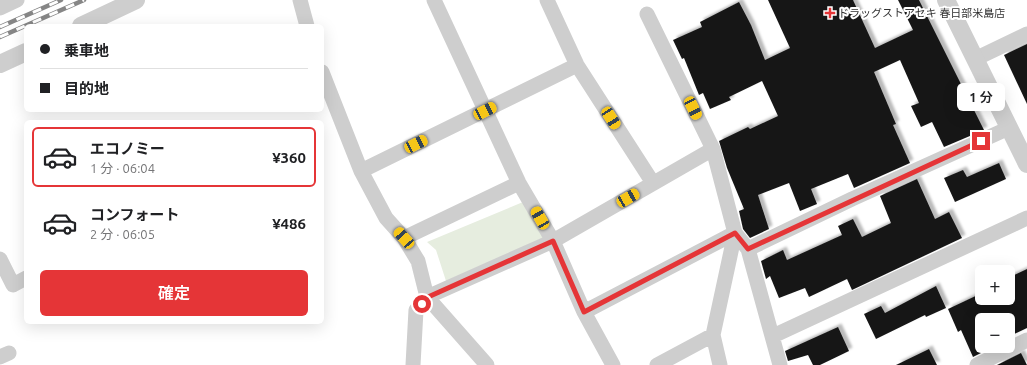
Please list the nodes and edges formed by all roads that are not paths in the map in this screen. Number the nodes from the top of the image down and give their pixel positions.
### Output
1 (136, 0) edge
2 (300, 0) edge
3 (434, 0) edge
4 (547, 0) edge
5 (946, 0) edge
6 (647, 14) dead end
7 (85, 24) edge
8 (306, 24) edge
9 (1027, 34) edge
10 (24, 53) edge
11 (975, 59) junction
12 (0, 64) edge
13 (577, 65) junction
14 (324, 77) edge
15 (485, 111) junction
16 (1010, 128) junction
17 (713, 149) junction
18 (1027, 164) edge
19 (361, 171) junction
20 (519, 183) junction
21 (653, 183) junction
22 (1027, 218) edge
23 (735, 233) junction
24 (404, 238) junction
25 (553, 241) junction
26 (748, 249) junction
27 (0, 259) edge
28 (24, 279) edge
29 (428, 297) junction
30 (584, 312) junction
31 (714, 335) junction
32 (773, 336) junction
33 (1027, 340) edge
34 (413, 365) edge
35 (487, 365) edge
36 (612, 365) edge
37 (657, 365) edge
38 (720, 365) edge
39 (780, 365) edge
40 (977, 365) edge

1 - 7 street
2 - 8 street
3 - 15 street
4 - 13 street
5 - 11 street
6 - 17 street
9 - 11 street
10 - 12 street
11 - 16 street
13 - 15 street
13 - 21 street
14 - 19 street
15 - 19 street
15 - 20 street
16 - 18 street
16 - 26 street
17 - 21 street
17 - 23 street
19 - 24 street
20 - 24 street
20 - 25 street
21 - 25 street
22 - 32 street
23 - 26 street
23 - 30 street
23 - 31 street
24 - 29 street
25 - 29 street
25 - 30 street
26 - 32 street
27 - 28 street
29 - 34 street
29 - 35 street
30 - 36 street
31 - 37 street
31 - 38 street
32 - 39 street
33 - 40 street

